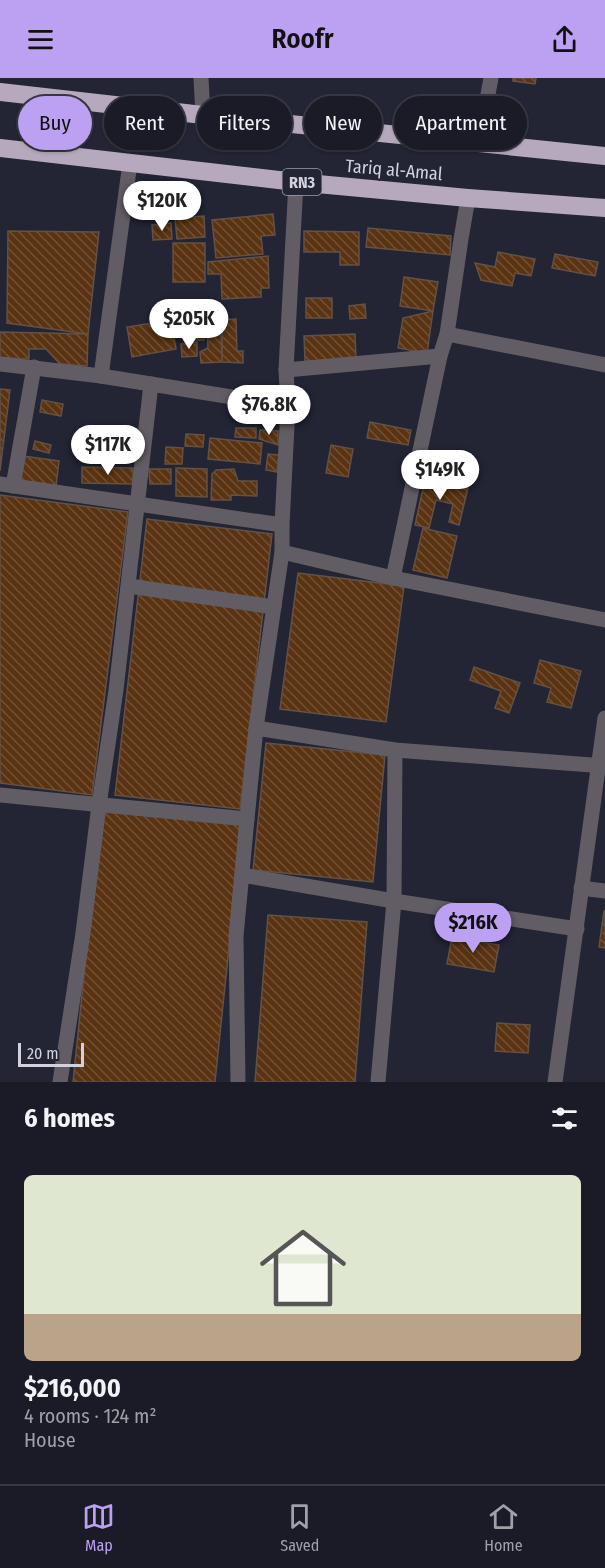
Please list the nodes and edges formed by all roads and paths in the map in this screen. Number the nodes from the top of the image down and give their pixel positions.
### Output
1 (201, 78) edge
2 (490, 78) edge
3 (0, 92) edge
4 (202, 96) edge
5 (487, 96) edge
6 (197, 114) edge
7 (292, 124) edge
8 (394, 134) edge
9 (0, 148) edge
10 (527, 148) edge
11 (605, 156) edge
12 (130, 163) junction
13 (296, 182) junction
14 (468, 198) junction
15 (605, 207) edge
16 (447, 334) junction
17 (440, 356) junction
18 (0, 363) edge
19 (605, 365) edge
20 (34, 367) junction
21 (286, 370) junction
22 (101, 376) junction
23 (152, 384) junction
24 (288, 406) junction
25 (6, 485) edge
26 (138, 504) junction
27 (282, 525) junction
28 (282, 552) junction
29 (393, 578) junction
30 (129, 586) junction
31 (274, 607) junction
32 (605, 620) edge
33 (605, 718) edge
34 (256, 728) junction
35 (395, 750) junction
36 (602, 765) edge
37 (0, 795) edge
38 (99, 805) junction
39 (247, 819) junction
40 (242, 875) junction
41 (581, 888) junction
42 (605, 891) edge
43 (394, 901) junction
44 (577, 929) junction
45 (60, 1082) edge
46 (238, 1082) edge
47 (378, 1082) edge
48 (555, 1082) edge

1 - 4 street
2 - 5 street
3 - 6 highway, Tariq al-Amal
7 - 8 highway, Tariq al-Amal
9 - 12 highway, Tariq al-Amal / RN3
10 - 11 highway, Tariq al-Amal
12 - 13 highway, Tariq al-Amal / RN3
12 - 22 street
13 - 14 highway, Tariq al-Amal / RN3
13 - 21 street
14 - 15 highway, Tariq al-Amal / RN3
14 - 16 street
16 - 17 street
16 - 19 street
17 - 21 street
17 - 29 street
18 - 20 street
20 - 22 street
20 - 25 street
21 - 24 street
22 - 23 street
23 - 24 street
23 - 26 street
24 - 27 street
25 - 26 street
26 - 27 street
26 - 30 street
27 - 28 street
28 - 29 street
28 - 31 street
29 - 32 street
30 - 31 street
30 - 38 street
31 - 34 street
33 - 36 street
34 - 35 street
34 - 39 street
35 - 36 street
35 - 43 street
36 - 41 street
37 - 38 street
38 - 39 street
38 - 45 street
39 - 40 street
40 - 43 street
40 - 46 street
41 - 42 street
41 - 44 street
43 - 44 street
43 - 47 street
44 - 48 street

